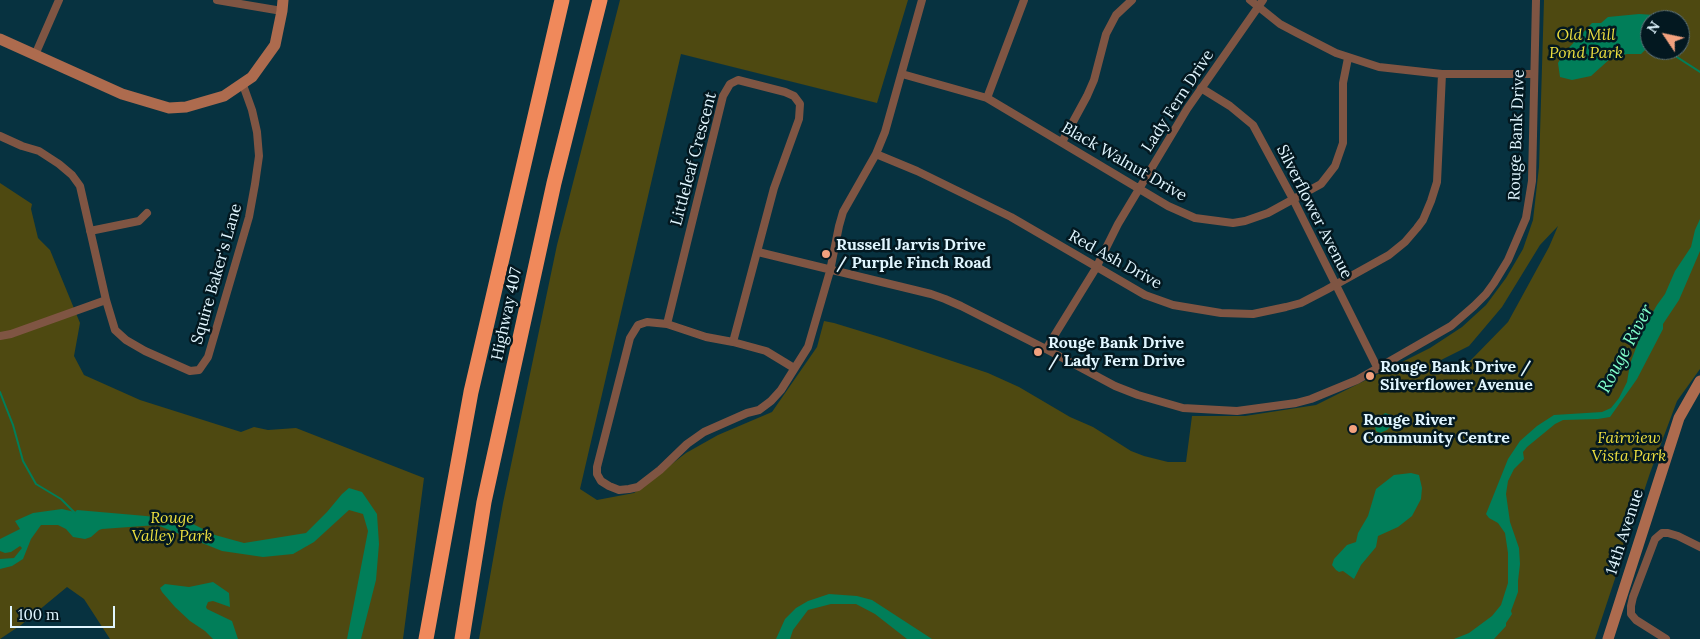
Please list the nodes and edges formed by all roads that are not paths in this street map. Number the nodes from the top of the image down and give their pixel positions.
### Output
1 (58, 0) edge
2 (217, 0) edge
3 (600, 0) edge
4 (922, 0) edge
5 (1024, 0) edge
6 (1132, 0) edge
7 (1250, 0) edge
8 (1536, 0) edge
9 (561, 3) edge
10 (1260, 3) edge
11 (283, 5) edge
12 (0, 40) edge
13 (35, 55) junction
14 (1348, 58) junction
15 (902, 74) junction
16 (1442, 74) junction
17 (1534, 74) junction
18 (243, 85) junction
19 (1201, 88) junction
20 (987, 98) junction
21 (0, 136) edge
22 (1062, 142) junction
23 (876, 154) junction
24 (1139, 189) junction
25 (1293, 199) junction
26 (147, 213) dead end
27 (90, 231) junction
28 (758, 252) junction
29 (1096, 268) junction
30 (830, 271) junction
31 (1335, 285) junction
32 (106, 300) junction
33 (667, 324) junction
34 (0, 336) edge
35 (734, 342) junction
36 (1046, 349) junction
37 (794, 368) junction
38 (1378, 369) junction
39 (1700, 381) edge
40 (1700, 547) edge
41 (426, 639) edge
42 (462, 639) edge
43 (1608, 639) edge
44 (1666, 639) edge

1 - 13 street
2 - 11 street
3 - 42 highway, Highway 407
4 - 15 street
5 - 20 street
6 - 22 street
7 - 10 street
8 - 17 street, Rouge Bank Drive
9 - 41 highway, Highway 407
10 - 14 street
10 - 19 street, Lady Fern Drive
11 - 18 street
12 - 13 street
13 - 18 street
14 - 16 street
14 - 25 street, Black Walnut Drive
15 - 20 street, Black Walnut Drive
15 - 23 street
16 - 17 street
16 - 31 street, Red Ash Drive
17 - 38 street, Rouge Bank Drive
18 - 32 street, Squire Baker's Lane
19 - 24 street, Lady Fern Drive
19 - 25 street, Silverflower Avenue
20 - 22 street, Black Walnut Drive
21 - 27 street, Squire Baker's Lane
22 - 24 street, Black Walnut Drive
23 - 29 street, Red Ash Drive
23 - 30 street
24 - 25 street, Black Walnut Drive
24 - 29 street, Lady Fern Drive
25 - 31 street, Silverflower Avenue
26 - 27 street
27 - 32 street, Squire Baker's Lane
28 - 30 street, Rouge Bank Drive
28 - 33 street, Littleleaf Crescent
28 - 35 street, Littleleaf Crescent
29 - 31 street, Red Ash Drive
29 - 36 street, Lady Fern Drive
30 - 36 street, Rouge Bank Drive
30 - 37 street
31 - 38 street, Silverflower Avenue
32 - 34 street
33 - 35 street
33 - 37 street
35 - 37 street
36 - 38 street, Rouge Bank Drive
39 - 43 street, 14th Avenue
40 - 44 street

